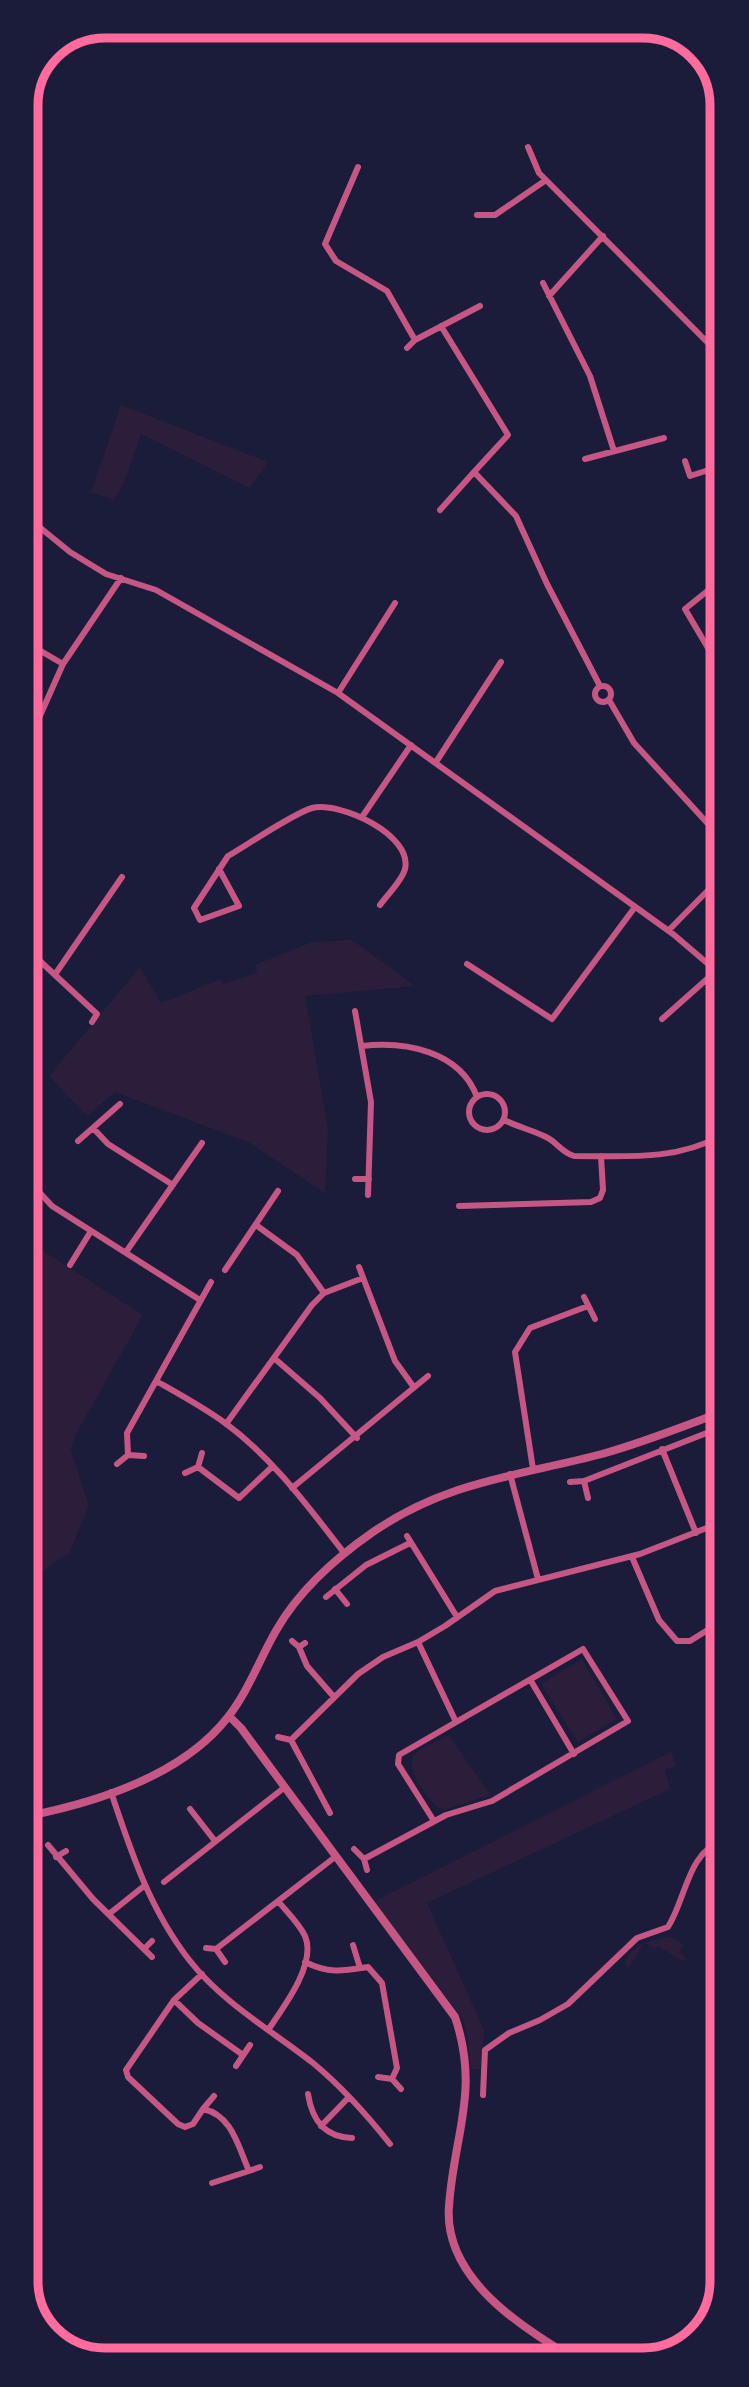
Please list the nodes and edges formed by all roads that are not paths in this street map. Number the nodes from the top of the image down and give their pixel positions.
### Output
1 (528, 147) dead end
2 (358, 167) dead end
3 (547, 180) junction
4 (477, 215) dead end
5 (603, 236) junction
6 (543, 283) dead end
7 (550, 296) junction
8 (480, 306) dead end
9 (441, 326) junction
10 (415, 340) junction
11 (710, 345) edge
12 (407, 348) dead end
13 (664, 438) dead end
14 (614, 451) junction
15 (585, 459) dead end
16 (685, 461) dead end
17 (710, 470) edge
18 (474, 472) junction
19 (440, 510) dead end
20 (38, 526) edge
21 (121, 578) junction
22 (710, 589) edge
23 (395, 603) dead end
24 (38, 649) edge
25 (710, 651) edge
26 (501, 662) dead end
27 (64, 664) junction
28 (600, 686) junction
29 (338, 693) junction
30 (609, 700) junction
31 (38, 721) edge
32 (411, 745) junction
33 (436, 762) junction
34 (362, 817) junction
35 (710, 826) edge
36 (219, 869) junction
37 (122, 877) dead end
38 (710, 888) edge
39 (380, 905) dead end
40 (635, 906) junction
41 (668, 930) junction
42 (38, 958) edge
43 (467, 964) dead end
44 (710, 965) edge
45 (56, 972) junction
46 (710, 980) edge
47 (355, 1011) dead end
48 (662, 1019) dead end
49 (92, 1022) dead end
50 (362, 1046) junction
51 (477, 1097) junction
52 (120, 1104) dead end
53 (504, 1120) junction
54 (93, 1128) junction
55 (78, 1141) dead end
56 (710, 1142) edge
57 (202, 1143) dead end
58 (601, 1156) junction
59 (355, 1179) dead end
60 (369, 1179) junction
61 (173, 1185) junction
62 (278, 1191) dead end
63 (38, 1192) edge
64 (368, 1195) dead end
65 (459, 1206) dead end
66 (256, 1225) junction
67 (91, 1231) junction
68 (126, 1252) junction
69 (70, 1265) dead end
70 (359, 1266) dead end
71 (225, 1270) dead end
72 (363, 1278) junction
73 (211, 1282) dead end
74 (324, 1293) junction
75 (584, 1297) dead end
76 (200, 1300) junction
77 (588, 1306) junction
78 (595, 1319) dead end
79 (274, 1358) junction
80 (428, 1376) dead end
81 (156, 1381) junction
82 (413, 1386) junction
83 (710, 1416) edge
84 (226, 1424) junction
85 (710, 1431) edge
86 (357, 1438) junction
87 (662, 1449) junction
88 (202, 1454) dead end
89 (128, 1455) junction
90 (144, 1456) dead end
91 (117, 1464) dead end
92 (273, 1466) junction
93 (198, 1467) junction
94 (533, 1469) junction
95 (185, 1472) dead end
96 (510, 1474) junction
97 (570, 1482) dead end
98 (584, 1482) junction
99 (292, 1488) junction
100 (588, 1498) dead end
101 (710, 1527) edge
102 (696, 1532) junction
103 (345, 1554) junction
104 (632, 1557) junction
105 (538, 1579) junction
106 (335, 1590) junction
107 (326, 1597) dead end
108 (347, 1604) dead end
109 (457, 1617) junction
110 (710, 1628) edge
111 (292, 1641) dead end
112 (418, 1642) junction
113 (531, 1681) junction
114 (334, 1697) junction
115 (229, 1716) junction
116 (456, 1722) junction
117 (278, 1737) dead end
118 (291, 1740) junction
119 (574, 1754) junction
120 (285, 1787) junction
121 (111, 1792) junction
122 (190, 1809) dead end
123 (330, 1813) dead end
124 (38, 1814) edge
125 (434, 1821) junction
126 (215, 1841) junction
127 (48, 1845) dead end
128 (710, 1846) edge
129 (354, 1849) dead end
130 (66, 1850) dead end
131 (56, 1857) junction
132 (335, 1857) junction
133 (365, 1859) junction
134 (367, 1870) dead end
135 (164, 1882) dead end
136 (144, 1886) junction
137 (278, 1901) junction
138 (109, 1914) junction
139 (152, 1941) dead end
140 (353, 1945) dead end
141 (206, 1948) dead end
142 (144, 1949) junction
143 (216, 1949) junction
144 (152, 1956) dead end
145 (225, 1962) dead end
146 (305, 1962) junction
147 (360, 1968) junction
148 (202, 1974) junction
149 (174, 2000) junction
150 (268, 2030) junction
151 (250, 2045) dead end
152 (243, 2055) junction
153 (236, 2066) dead end
154 (378, 2077) dead end
155 (392, 2079) junction
156 (401, 2089) dead end
157 (308, 2094) dead end
158 (483, 2095) dead end
159 (214, 2096) dead end
160 (349, 2097) junction
161 (203, 2109) junction
162 (321, 2126) junction
163 (352, 2138) dead end
164 (390, 2144) dead end
165 (260, 2167) dead end
166 (249, 2171) junction
167 (212, 2183) dead end
168 (557, 2348) edge

1 - 3 street
2 - 10 street
3 - 4 street
3 - 5 street
5 - 7 street
5 - 11 street
6 - 7 street
7 - 14 street
8 - 9 street
9 - 10 street
9 - 18 street
10 - 12 street
13 - 14 street
14 - 15 street
16 - 17 street
18 - 19 street
18 - 28 street
20 - 21 street
21 - 27 street
21 - 29 street
22 - 25 street
23 - 29 street
24 - 27 street
26 - 33 street
27 - 31 street
28 - 30 street
28 - 30 street
29 - 32 street
30 - 35 street
32 - 33 street
32 - 34 street
33 - 40 street
34 - 36 street
34 - 39 street
36 - 36 street
37 - 45 street
38 - 41 street
40 - 41 street
40 - 43 street
41 - 44 street
42 - 45 street
45 - 49 street
46 - 48 street
47 - 50 street
50 - 51 street
50 - 60 street
51 - 53 street
51 - 53 street
52 - 54 street
53 - 58 street
54 - 55 street
54 - 61 street
56 - 58 street
57 - 61 street
58 - 65 street
59 - 60 street
60 - 64 street
61 - 68 street
62 - 66 street
63 - 67 street
66 - 71 street
66 - 74 street
67 - 68 street
67 - 69 street
68 - 76 street
70 - 72 street
72 - 74 street
72 - 82 street
73 - 76 street
74 - 79 street
75 - 77 street
76 - 81 street
77 - 78 street
77 - 94 street
79 - 84 street
79 - 86 street
80 - 82 street
81 - 84 street
81 - 89 street
82 - 86 street
83 - 94 street
84 - 92 street
85 - 87 street
86 - 99 street
87 - 98 street
87 - 102 street
88 - 93 street
89 - 90 street
89 - 91 street
92 - 93 street
92 - 99 street
93 - 95 street
94 - 96 street
96 - 103 street
96 - 105 street
97 - 98 street
98 - 100 street
99 - 103 street
101 - 102 street
102 - 104 street
103 - 115 street
104 - 105 street
104 - 110 street
105 - 109 street
106 - 107 street
106 - 108 street
106 - 109 street
109 - 112 street
111 - 114 street
112 - 114 street
112 - 116 street
113 - 116 street
113 - 119 street
113 - 119 street
114 - 118 street
115 - 120 street
115 - 121 street
116 - 125 street
117 - 118 street
118 - 123 street
119 - 125 street
120 - 126 street
120 - 132 street
121 - 124 street
121 - 136 street
122 - 126 street
125 - 133 street
126 - 135 street
127 - 131 street
128 - 158 street
129 - 133 street
130 - 131 street
131 - 138 street
132 - 137 street
132 - 168 street
133 - 134 street
136 - 138 street
136 - 148 street
137 - 143 street
137 - 146 street
138 - 142 street
139 - 142 street
140 - 147 street
141 - 143 street
142 - 144 street
143 - 145 street
146 - 147 street
146 - 150 street
147 - 155 street
148 - 149 street
148 - 150 street
149 - 152 street
149 - 161 street
150 - 160 street
151 - 152 street
152 - 153 street
154 - 155 street
155 - 156 street
157 - 162 street
159 - 161 street
160 - 162 street
160 - 164 street
161 - 166 street
162 - 163 street
165 - 166 street
166 - 167 street

